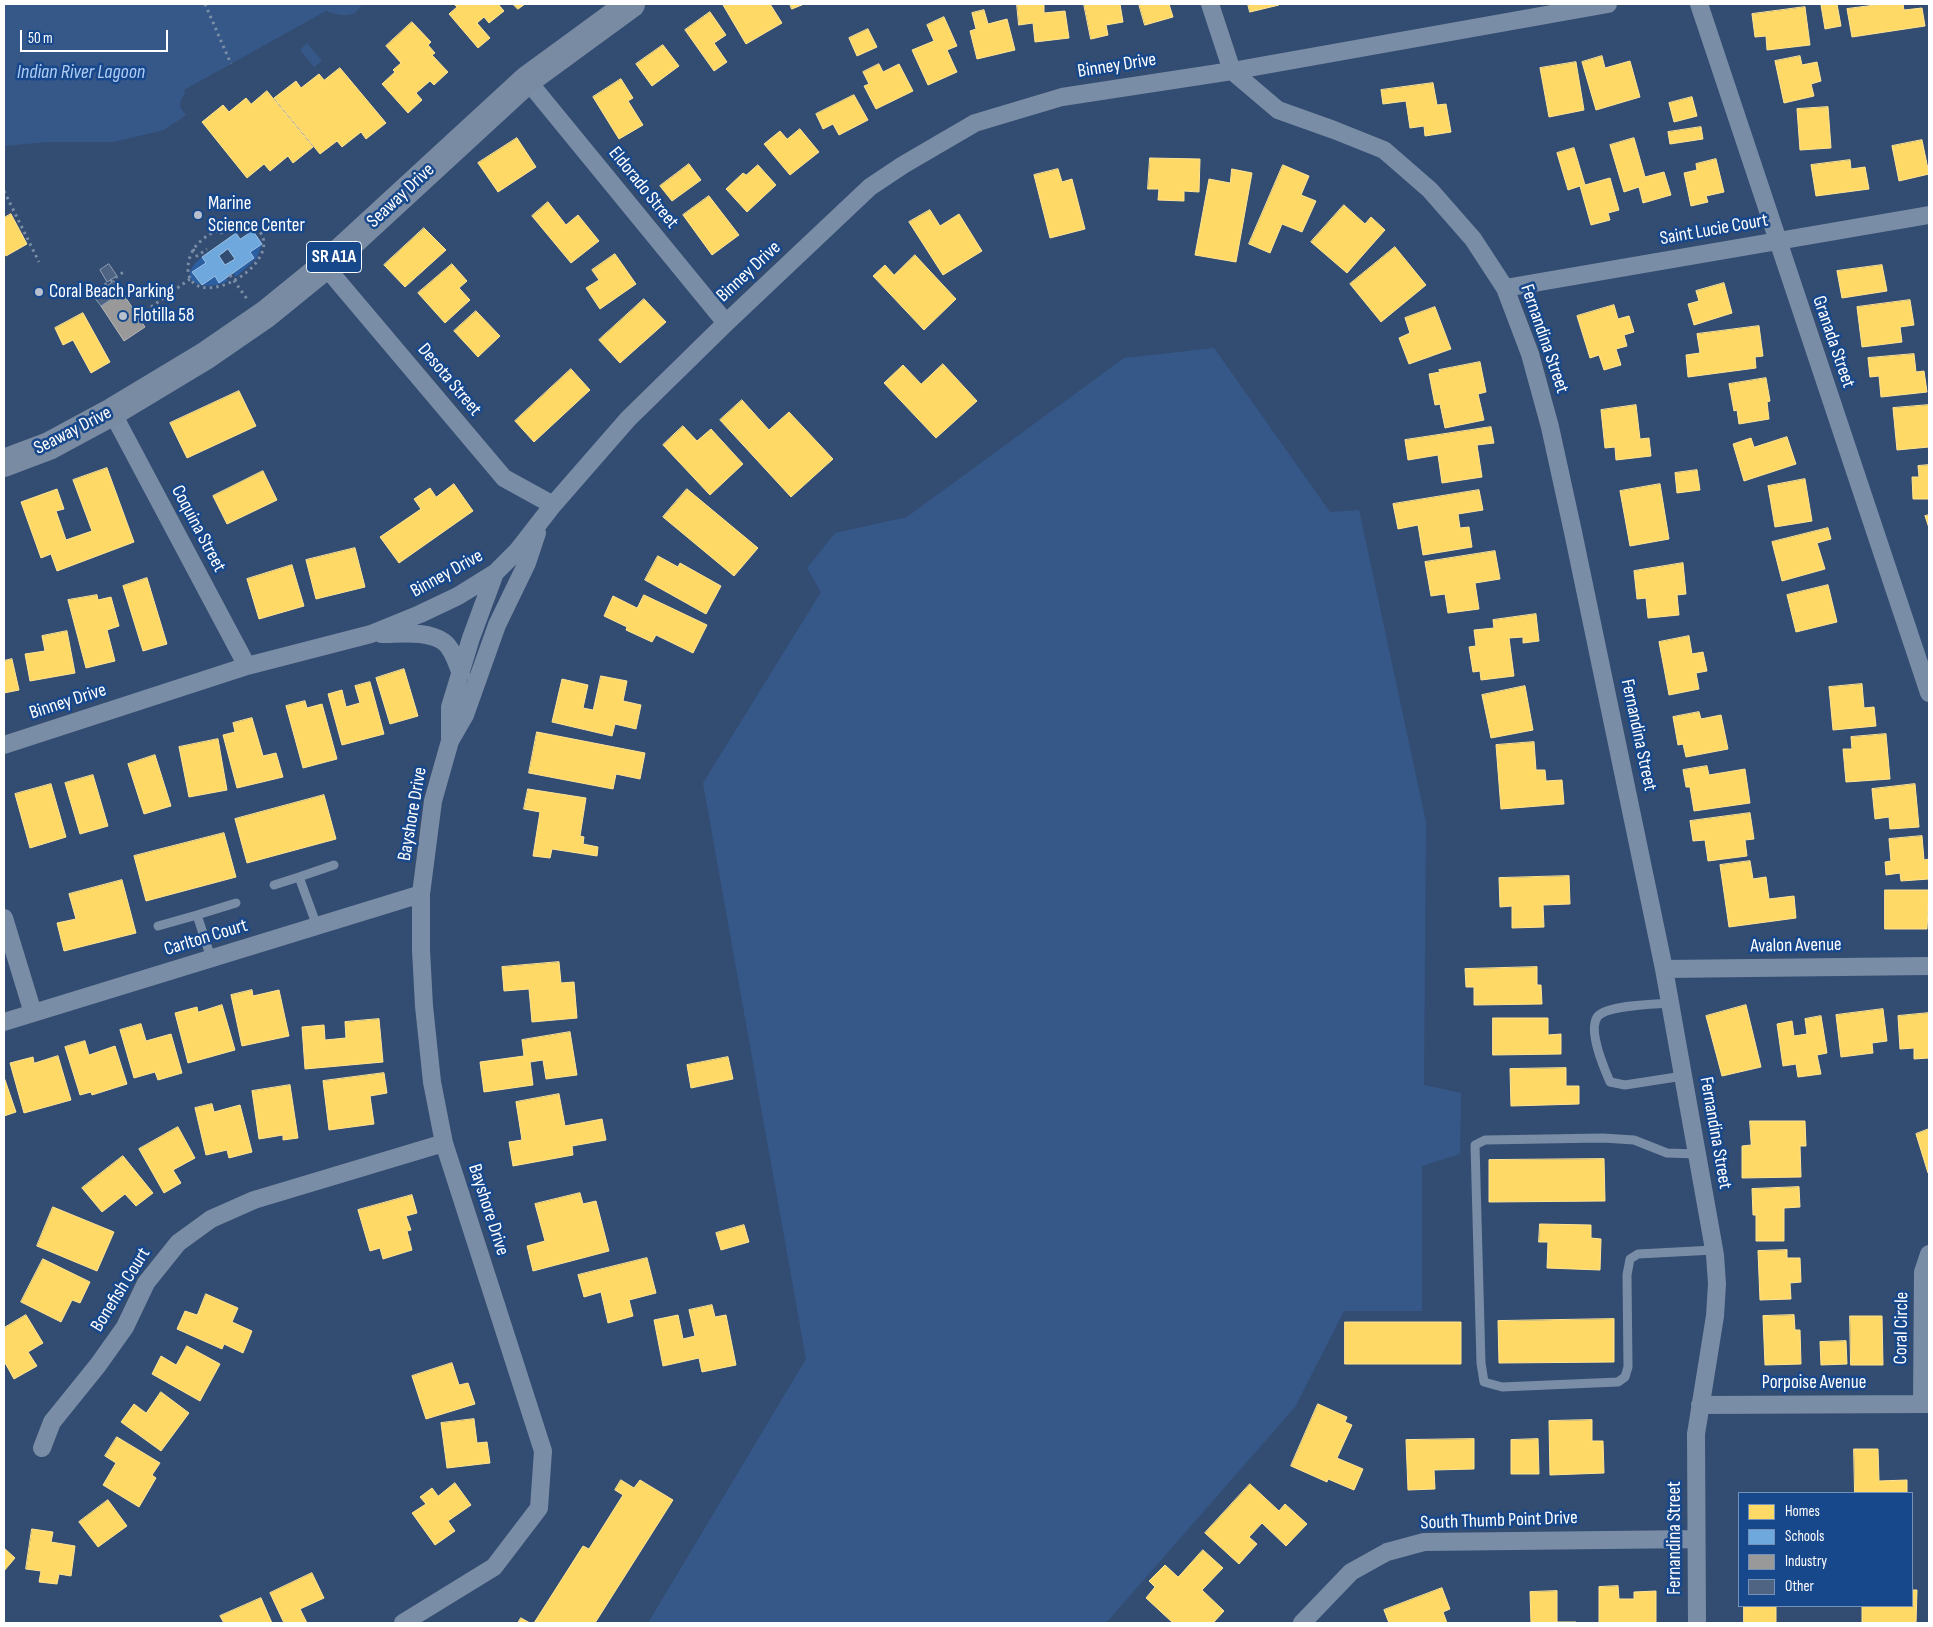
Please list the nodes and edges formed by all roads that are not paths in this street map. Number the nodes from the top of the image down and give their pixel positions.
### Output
1 (631, 4) edge
2 (1210, 4) edge
3 (1608, 4) edge
4 (1699, 4) edge
5 (1232, 71) junction
6 (527, 80) junction
7 (1929, 215) edge
8 (1777, 241) junction
9 (325, 266) junction
10 (1506, 288) junction
11 (726, 323) junction
12 (112, 412) junction
13 (4, 462) edge
14 (553, 505) junction
15 (542, 520) junction
16 (495, 573) junction
17 (371, 634) junction
18 (247, 666) junction
19 (461, 674) junction
20 (1929, 693) edge
21 (450, 741) junction
22 (4, 746) edge
23 (334, 865) dead end
24 (300, 877) junction
25 (274, 885) dead end
26 (421, 894) junction
27 (236, 903) dead end
28 (198, 915) junction
29 (4, 918) edge
30 (158, 926) dead end
31 (317, 926) junction
32 (211, 958) junction
33 (1929, 966) edge
34 (1664, 969) junction
35 (1670, 1003) junction
36 (33, 1013) junction
37 (4, 1022) edge
38 (1683, 1076) junction
39 (444, 1143) junction
40 (1697, 1154) junction
41 (1714, 1250) junction
42 (1929, 1254) edge
43 (1926, 1404) edge
44 (1700, 1405) junction
45 (42, 1448) dead end
46 (1696, 1539) junction
47 (403, 1623) edge
48 (1302, 1623) edge
49 (1697, 1623) edge

1 - 6 main road, Seaway Drive / SR A1A
2 - 5 street
3 - 5 street, Binney Drive
4 - 8 street, Granada Street
5 - 10 street, Fernandina Street
5 - 11 street, Binney Drive
6 - 9 main road, Seaway Drive / SR A1A
6 - 11 street, Eldorado Street
7 - 8 street, Saint Lucie Court
8 - 10 street, Saint Lucie Court
8 - 20 street, Granada Street
9 - 12 main road, Seaway Drive / SR A1A
9 - 14 street, Desota Street
10 - 34 street, Fernandina Street
11 - 14 street, Binney Drive
12 - 13 main road, Seaway Drive / SR A1A
12 - 18 street, Coquina Street
14 - 15 street, Binney Drive
15 - 16 street, Binney Drive
15 - 21 street, Bayshore Drive
16 - 17 street, Binney Drive
16 - 19 street, Bayshore Drive
17 - 18 street, Binney Drive
17 - 19 street
18 - 22 street, Binney Drive
19 - 21 street, Bayshore Drive
21 - 26 street, Bayshore Drive
23 - 24 lane
24 - 25 lane
24 - 31 lane
26 - 31 street, Carlton Court
26 - 39 street, Bayshore Drive
27 - 28 lane
28 - 30 lane
28 - 32 lane
29 - 36 street
31 - 32 street, Carlton Court
32 - 36 street, Carlton Court
33 - 34 street, Avalon Avenue
34 - 35 street, Fernandina Street
35 - 38 street, Fernandina Street
35 - 38 lane
36 - 37 street, Carlton Court
38 - 40 street, Fernandina Street
39 - 45 street, Bonefish Court
39 - 47 street, Bayshore Drive
40 - 41 street, Fernandina Street
40 - 41 lane
41 - 44 street, Fernandina Street
42 - 43 street, Coral Circle
43 - 44 street, Porpoise Avenue
44 - 46 street, Fernandina Street
46 - 48 street, South Thumb Point Drive
46 - 49 street, Fernandina Street

